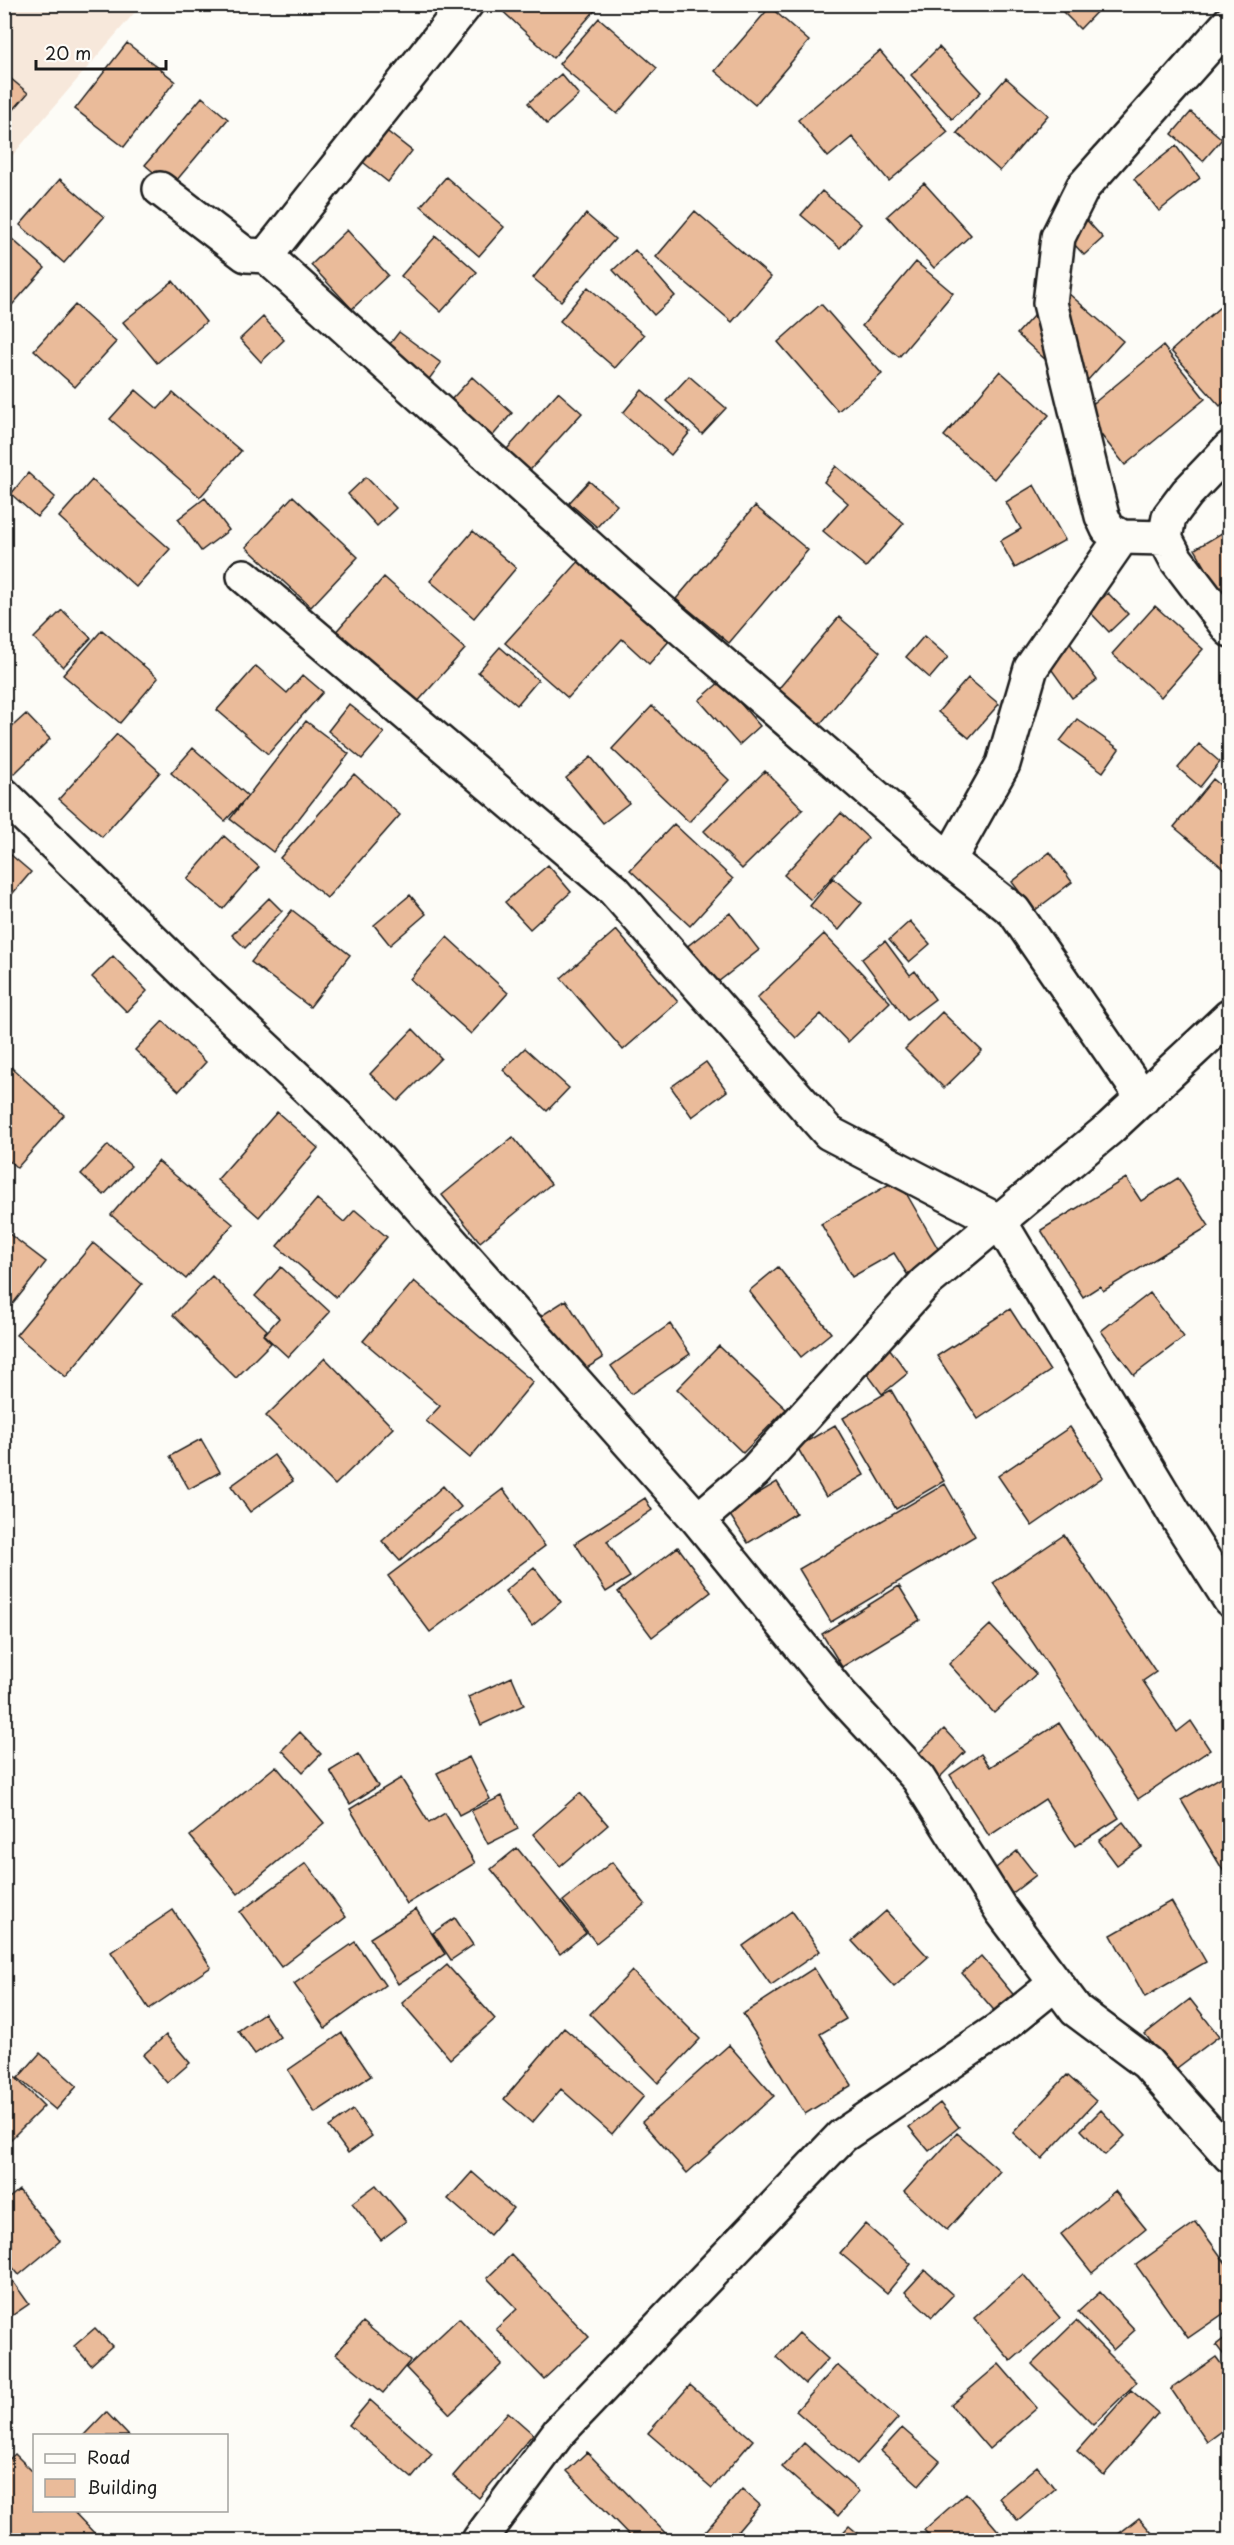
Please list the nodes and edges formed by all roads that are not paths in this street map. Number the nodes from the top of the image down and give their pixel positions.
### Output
1 (466, 4) edge
2 (1230, 22) edge
3 (160, 189) dead end
4 (266, 256) junction
5 (1230, 448) edge
6 (1122, 537) junction
7 (1165, 537) junction
8 (244, 576) dead end
9 (1230, 630) edge
10 (4, 795) edge
11 (949, 860) junction
12 (1230, 1016) edge
13 (1143, 1098) junction
14 (1000, 1222) junction
15 (698, 1520) junction
16 (1230, 1600) edge
17 (1056, 1983) junction
18 (1230, 2156) edge
19 (479, 2541) edge

1 - 4 street
2 - 6 street
3 - 4 street
4 - 11 street
5 - 7 street
6 - 7 street
6 - 11 street
7 - 9 street
8 - 14 street
10 - 15 street
11 - 13 street
12 - 13 street
13 - 14 street
14 - 15 street
14 - 16 street
15 - 17 street
17 - 18 street
17 - 19 street

